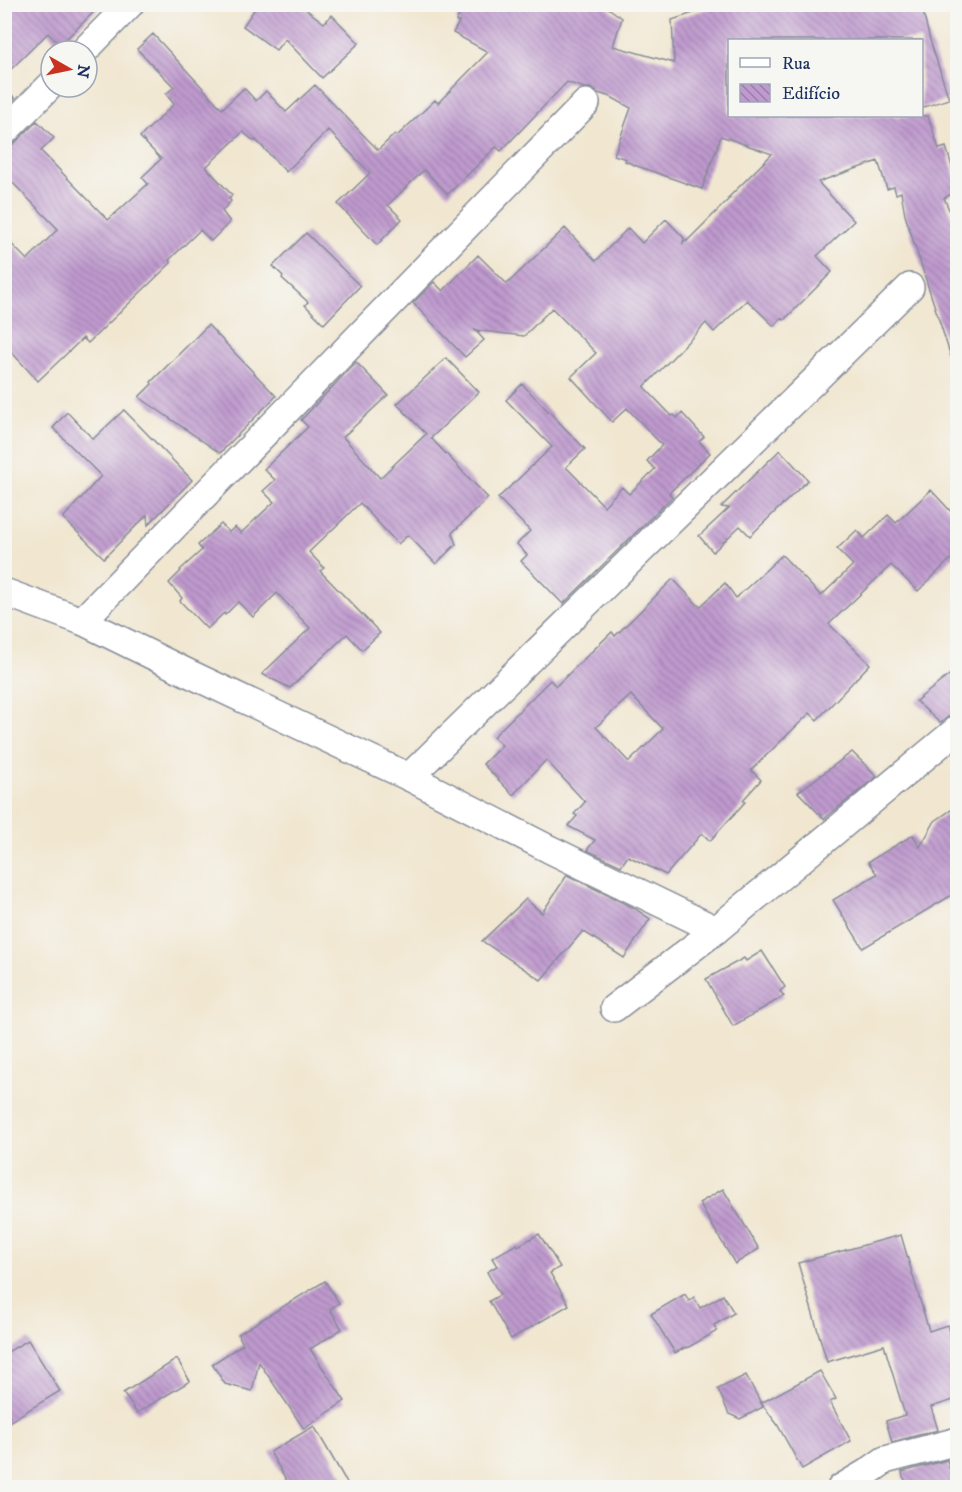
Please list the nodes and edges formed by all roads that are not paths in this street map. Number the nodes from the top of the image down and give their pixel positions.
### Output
1 (130, 4) edge
2 (96, 39) edge
3 (39, 97) edge
4 (586, 103) dead end
5 (4, 132) edge
6 (910, 287) dead end
7 (4, 592) edge
8 (82, 621) junction
9 (957, 729) edge
10 (408, 777) junction
11 (716, 930) junction
12 (614, 1008) dead end
13 (957, 1441) edge
14 (872, 1480) edge
15 (841, 1488) edge

1 - 2 street
3 - 5 street
4 - 8 street
6 - 10 street
7 - 8 street
8 - 10 street
9 - 11 street
10 - 11 street
11 - 12 street
13 - 14 street
14 - 15 street

